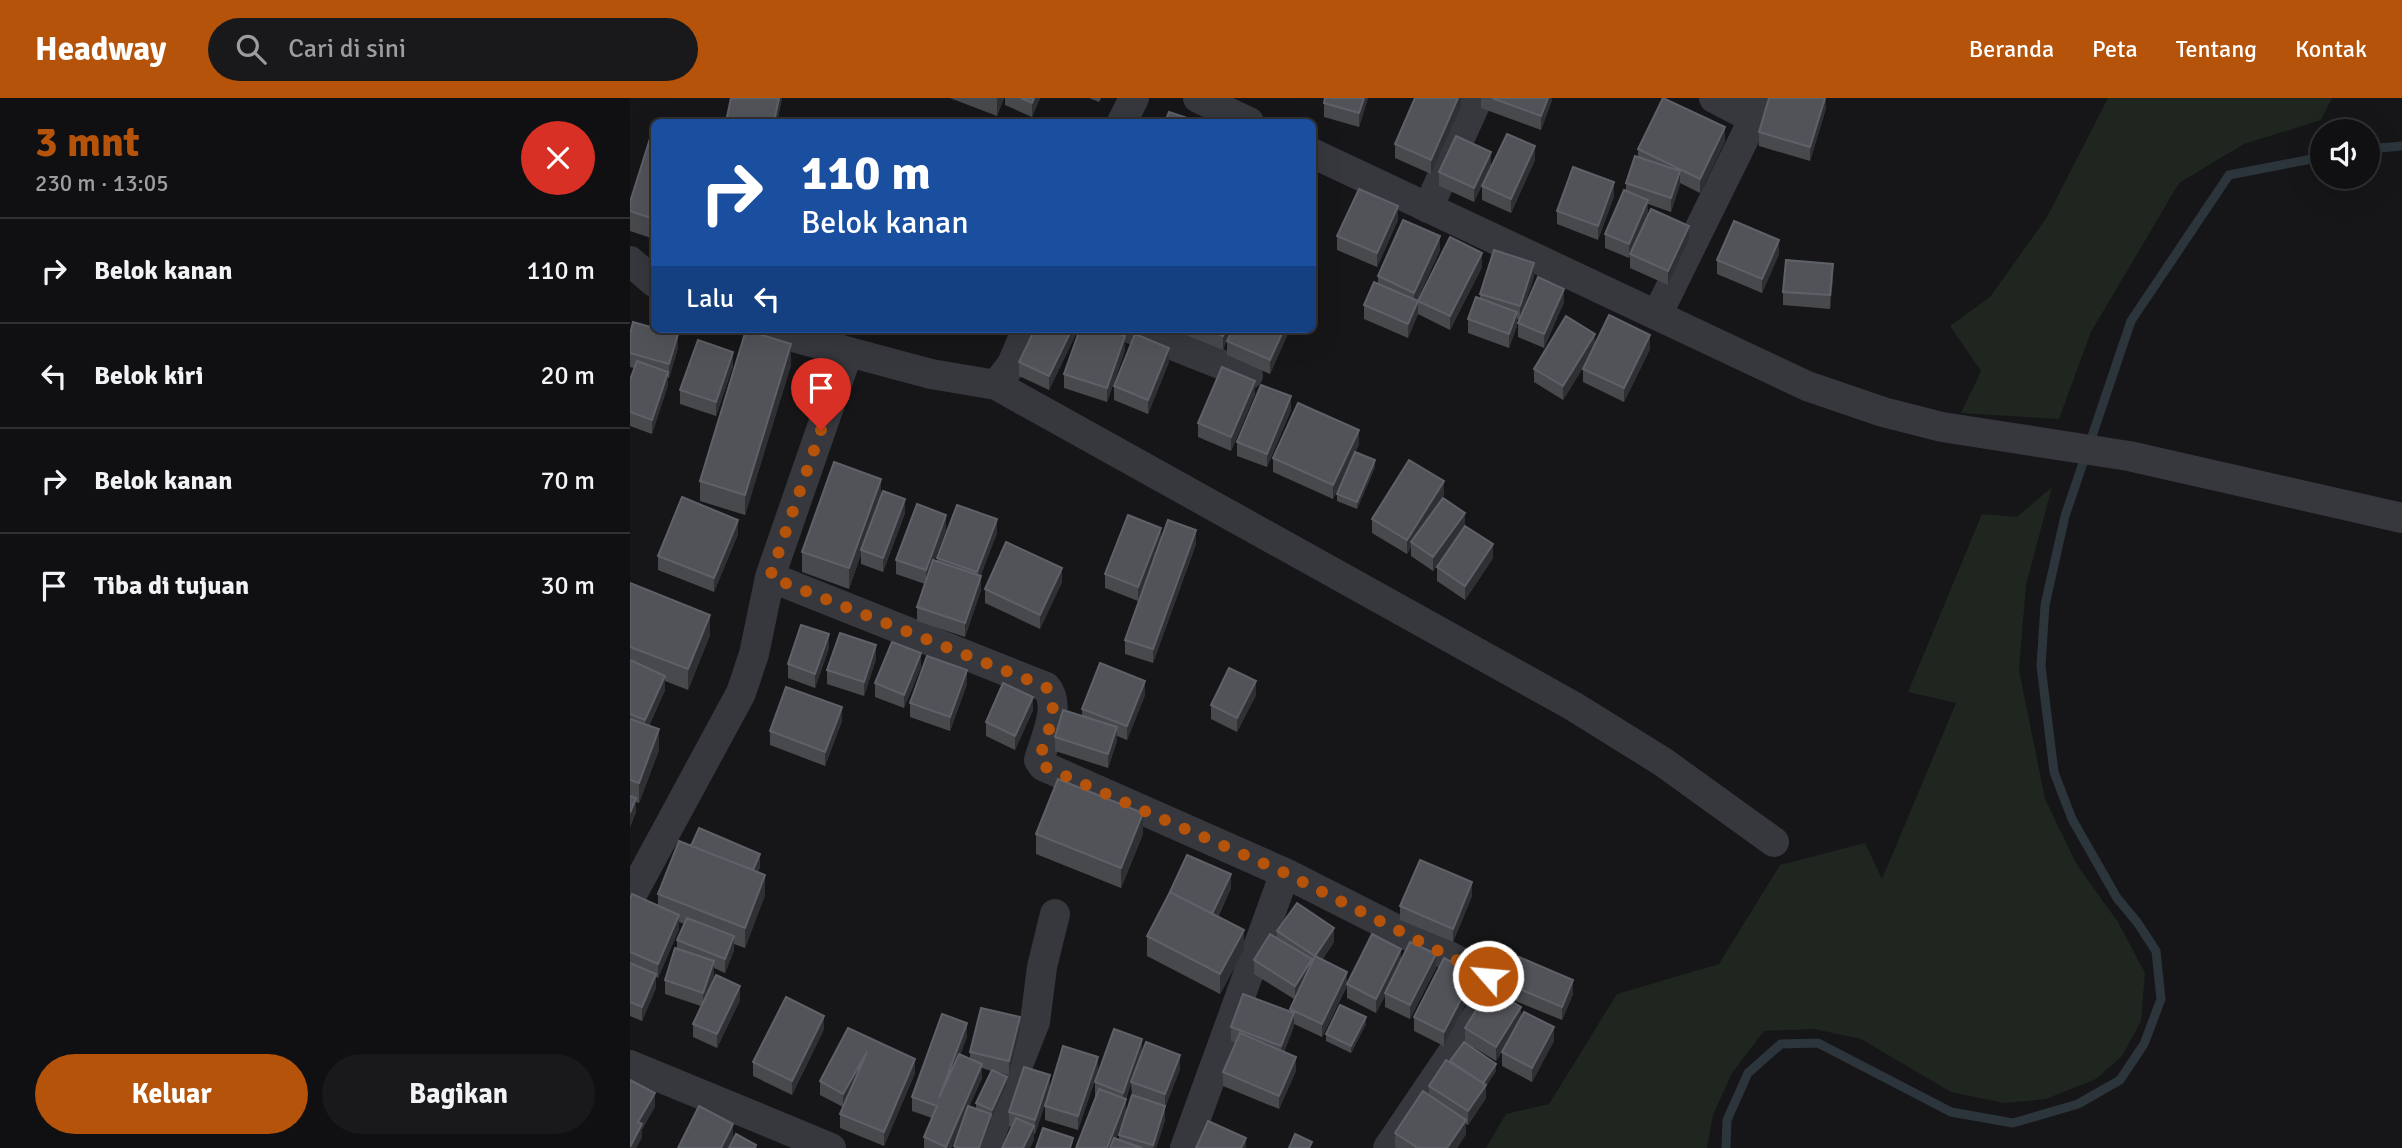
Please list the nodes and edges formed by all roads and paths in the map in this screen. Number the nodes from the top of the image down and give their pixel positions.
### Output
1 (1134, 98) edge
2 (1198, 98) edge
3 (1478, 98) edge
4 (1714, 98) edge
5 (1759, 108) edge
6 (1124, 119) edge
7 (1243, 119) edge
8 (1316, 155) edge
9 (1428, 208) junction
10 (630, 261) edge
11 (651, 279) edge
12 (1657, 315) junction
13 (778, 333) edge
14 (1025, 333) edge
15 (1142, 333) edge
16 (848, 352) junction
17 (1248, 375) edge
18 (996, 385) junction
19 (2402, 518) edge
20 (770, 577) junction
21 (1774, 842) dead end
22 (1285, 873) junction
23 (630, 898) edge
24 (1055, 914) dead end
25 (630, 1065) edge
26 (826, 1147) edge
27 (985, 1148) edge
28 (1185, 1148) edge
29 (1388, 1148) edge

1 - 6 street
2 - 7 street
3 - 9 street
4 - 5 street
5 - 12 street
8 - 9 street
9 - 12 street
10 - 11 street
12 - 19 street
13 - 16 street
14 - 18 street
15 - 17 street
16 - 18 street
16 - 20 street
18 - 21 street
20 - 22 street
20 - 23 street
22 - 28 street
22 - 29 street
24 - 27 street
25 - 26 street

